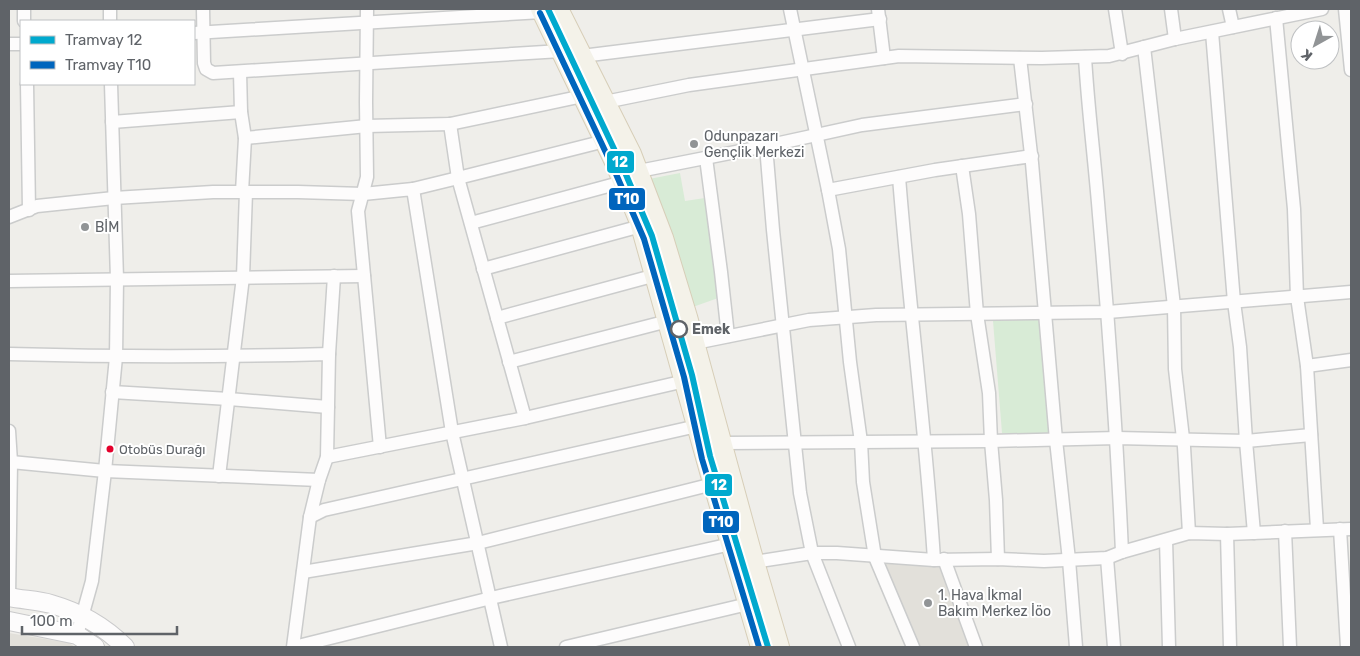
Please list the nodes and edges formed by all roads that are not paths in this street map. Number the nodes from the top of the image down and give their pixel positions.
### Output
1 (202, 9) edge
2 (367, 9) edge
3 (790, 9) edge
4 (1115, 9) edge
5 (1171, 9) edge
6 (1229, 9) edge
7 (1322, 9) edge
8 (1345, 9) edge
9 (547, 10) edge
10 (879, 14) edge
11 (1283, 14) edge
12 (367, 24) junction
13 (1233, 27) junction
14 (794, 30) junction
15 (199, 32) edge
16 (1212, 32) junction
17 (1175, 39) junction
18 (1144, 48) junction
19 (561, 51) junction
20 (1122, 54) junction
21 (582, 56) junction
22 (1084, 57) junction
23 (884, 58) junction
24 (1020, 58) junction
25 (366, 65) junction
26 (802, 69) junction
27 (1351, 70) edge
28 (240, 72) junction
29 (27, 85) edge
30 (111, 85) edge
31 (583, 96) junction
32 (605, 102) junction
33 (1026, 104) junction
34 (241, 112) junction
35 (112, 122) junction
36 (450, 124) junction
37 (367, 126) junction
38 (817, 134) junction
39 (245, 138) junction
40 (605, 141) junction
41 (766, 146) junction
42 (1032, 156) junction
43 (706, 158) junction
44 (962, 166) junction
45 (631, 176) junction
46 (899, 177) junction
47 (458, 178) junction
48 (413, 189) junction
49 (828, 190) junction
50 (244, 192) junction
51 (363, 194) junction
52 (114, 198) junction
53 (29, 210) junction
54 (9, 217) edge
55 (471, 223) junction
56 (641, 226) junction
57 (483, 269) junction
58 (656, 275) junction
59 (334, 276) junction
60 (364, 276) junction
61 (243, 277) junction
62 (117, 279) junction
63 (9, 281) edge
64 (1351, 292) edge
65 (1297, 297) junction
66 (1234, 302) junction
67 (1174, 306) junction
68 (1046, 312) junction
69 (1108, 312) junction
70 (977, 314) junction
71 (912, 315) junction
72 (846, 317) junction
73 (497, 318) junction
74 (668, 321) junction
75 (783, 325) junction
76 (728, 336) junction
77 (695, 343) junction
78 (9, 354) edge
79 (329, 354) junction
80 (116, 356) junction
81 (234, 356) junction
82 (1351, 360) edge
83 (509, 362) junction
84 (1307, 366) junction
85 (685, 381) junction
86 (112, 392) junction
87 (229, 398) junction
88 (328, 407) junction
89 (524, 418) junction
90 (697, 426) junction
91 (9, 431) edge
92 (452, 432) junction
93 (1311, 435) junction
94 (1117, 438) junction
95 (1056, 440) junction
96 (1184, 440) junction
97 (991, 441) junction
98 (1246, 441) junction
99 (861, 442) junction
100 (925, 442) junction
101 (723, 443) junction
102 (795, 443) junction
103 (380, 447) junction
104 (327, 457) junction
105 (11, 462) junction
106 (105, 471) junction
107 (219, 476) junction
108 (462, 479) junction
109 (319, 480) junction
110 (713, 484) junction
111 (310, 517) junction
112 (1317, 529) junction
113 (1346, 529) edge
114 (1285, 532) junction
115 (1189, 533) junction
116 (1254, 533) junction
117 (1227, 534) junction
118 (1166, 540) junction
119 (478, 543) junction
120 (731, 544) junction
121 (1122, 552) junction
122 (812, 553) junction
123 (876, 557) junction
124 (1107, 558) junction
125 (998, 559) junction
126 (939, 560) junction
127 (1069, 560) junction
128 (754, 562) junction
129 (303, 572) junction
130 (9, 597) edge
131 (491, 598) junction
132 (748, 604) junction
133 (83, 617) junction
134 (9, 621) edge
135 (77, 635) junction
136 (95, 647) edge
137 (125, 647) edge
138 (293, 647) edge
139 (501, 647) edge
140 (566, 647) edge
141 (761, 647) edge
142 (780, 647) edge
143 (849, 647) edge
144 (913, 647) edge
145 (976, 647) edge
146 (1076, 647) edge
147 (1114, 647) edge
148 (1169, 647) edge
149 (1230, 647) edge
150 (1290, 647) edge
151 (1347, 647) edge

1 - 15 street
2 - 12 street
3 - 14 street
4 - 20 street
5 - 17 street
6 - 13 street
7 - 11 street
8 - 27 street
9 - 12 street
9 - 19 main road
9 - 21 main road
10 - 14 street
10 - 23 street
11 - 13 street
11 - 65 street
12 - 15 street
12 - 25 street
13 - 16 street
14 - 21 street
14 - 26 street
15 - 28 street
16 - 17 street
16 - 66 street
17 - 18 street
18 - 20 street
18 - 67 street
19 - 25 street
19 - 31 main road
20 - 22 street
21 - 32 main road
22 - 24 street
22 - 69 street
23 - 24 street
23 - 26 street
24 - 33 street
25 - 28 street
25 - 37 street
26 - 32 street
26 - 38 street
28 - 34 street
29 - 53 street
30 - 35 street
31 - 36 street
31 - 40 main road
32 - 45 main road
33 - 38 street
33 - 42 street
34 - 35 street
34 - 39 street
35 - 52 street
36 - 37 street
36 - 47 street
37 - 39 street
37 - 51 street
38 - 41 street
38 - 49 street
39 - 50 street
40 - 45 main road
40 - 47 street
41 - 43 street
41 - 75 street
42 - 44 street
42 - 68 street
43 - 45 street
43 - 76 street
44 - 46 street
44 - 70 street
45 - 55 street
45 - 56 main road
45 - 77 main road
46 - 49 street
46 - 71 street
47 - 48 street
47 - 55 street
48 - 51 street
48 - 92 street
49 - 72 street
50 - 51 street
50 - 52 street
50 - 61 street
51 - 60 street
52 - 53 street
52 - 62 street
53 - 54 street
55 - 57 street
56 - 57 street
56 - 58 main road
57 - 73 street
58 - 73 street
58 - 74 main road
59 - 60 street
59 - 61 street
59 - 79 street
60 - 103 street
61 - 62 street
61 - 81 street
62 - 63 street
62 - 80 street
64 - 65 street
65 - 66 street
65 - 84 street
66 - 67 street
66 - 98 street
67 - 69 street
67 - 96 street
68 - 69 street
68 - 70 street
68 - 95 street
69 - 94 street
70 - 71 street
70 - 97 street
71 - 72 street
71 - 100 street
72 - 75 street
72 - 99 street
73 - 83 street
74 - 83 street
74 - 85 main road
75 - 76 street
75 - 102 street
76 - 77 street
77 - 101 main road
78 - 80 street
79 - 81 street
79 - 88 street
80 - 81 street
80 - 86 street
81 - 87 street
82 - 84 street
83 - 89 street
84 - 93 street
85 - 89 street
85 - 90 main road
86 - 87 street
86 - 106 street
87 - 88 street
87 - 107 street
88 - 104 street
89 - 92 street
90 - 108 street
90 - 110 main road
91 - 105 street
92 - 103 street
92 - 108 street
93 - 98 street
93 - 112 street
94 - 95 street
94 - 96 street
94 - 121 street
95 - 97 street
95 - 127 street
96 - 98 street
96 - 115 street
97 - 100 street
97 - 125 street
98 - 116 street
99 - 100 street
99 - 102 street
99 - 123 street
100 - 126 street
101 - 102 street
101 - 128 main road
102 - 122 street
103 - 104 street
104 - 109 street
105 - 106 street
105 - 130 street
106 - 107 street
106 - 133 street
107 - 109 street
108 - 111 street
108 - 119 street
109 - 111 street
110 - 119 street
110 - 120 main road
111 - 129 street
112 - 113 street
112 - 114 street
113 - 151 street
114 - 116 street
114 - 150 street
115 - 117 street
115 - 118 street
116 - 117 street
117 - 149 street
118 - 121 street
118 - 148 street
119 - 129 street
119 - 131 street
120 - 131 street
120 - 132 main road
121 - 124 street
122 - 123 street
122 - 128 street
122 - 143 street
123 - 126 street
123 - 144 street
124 - 127 street
124 - 147 street
125 - 126 street
125 - 127 street
126 - 145 street
127 - 146 street
128 - 142 main road
129 - 138 street
130 - 133 main road
131 - 138 street
131 - 139 street
132 - 140 street
132 - 141 main road
133 - 135 street
133 - 137 main road
134 - 135 main road
135 - 136 main road

